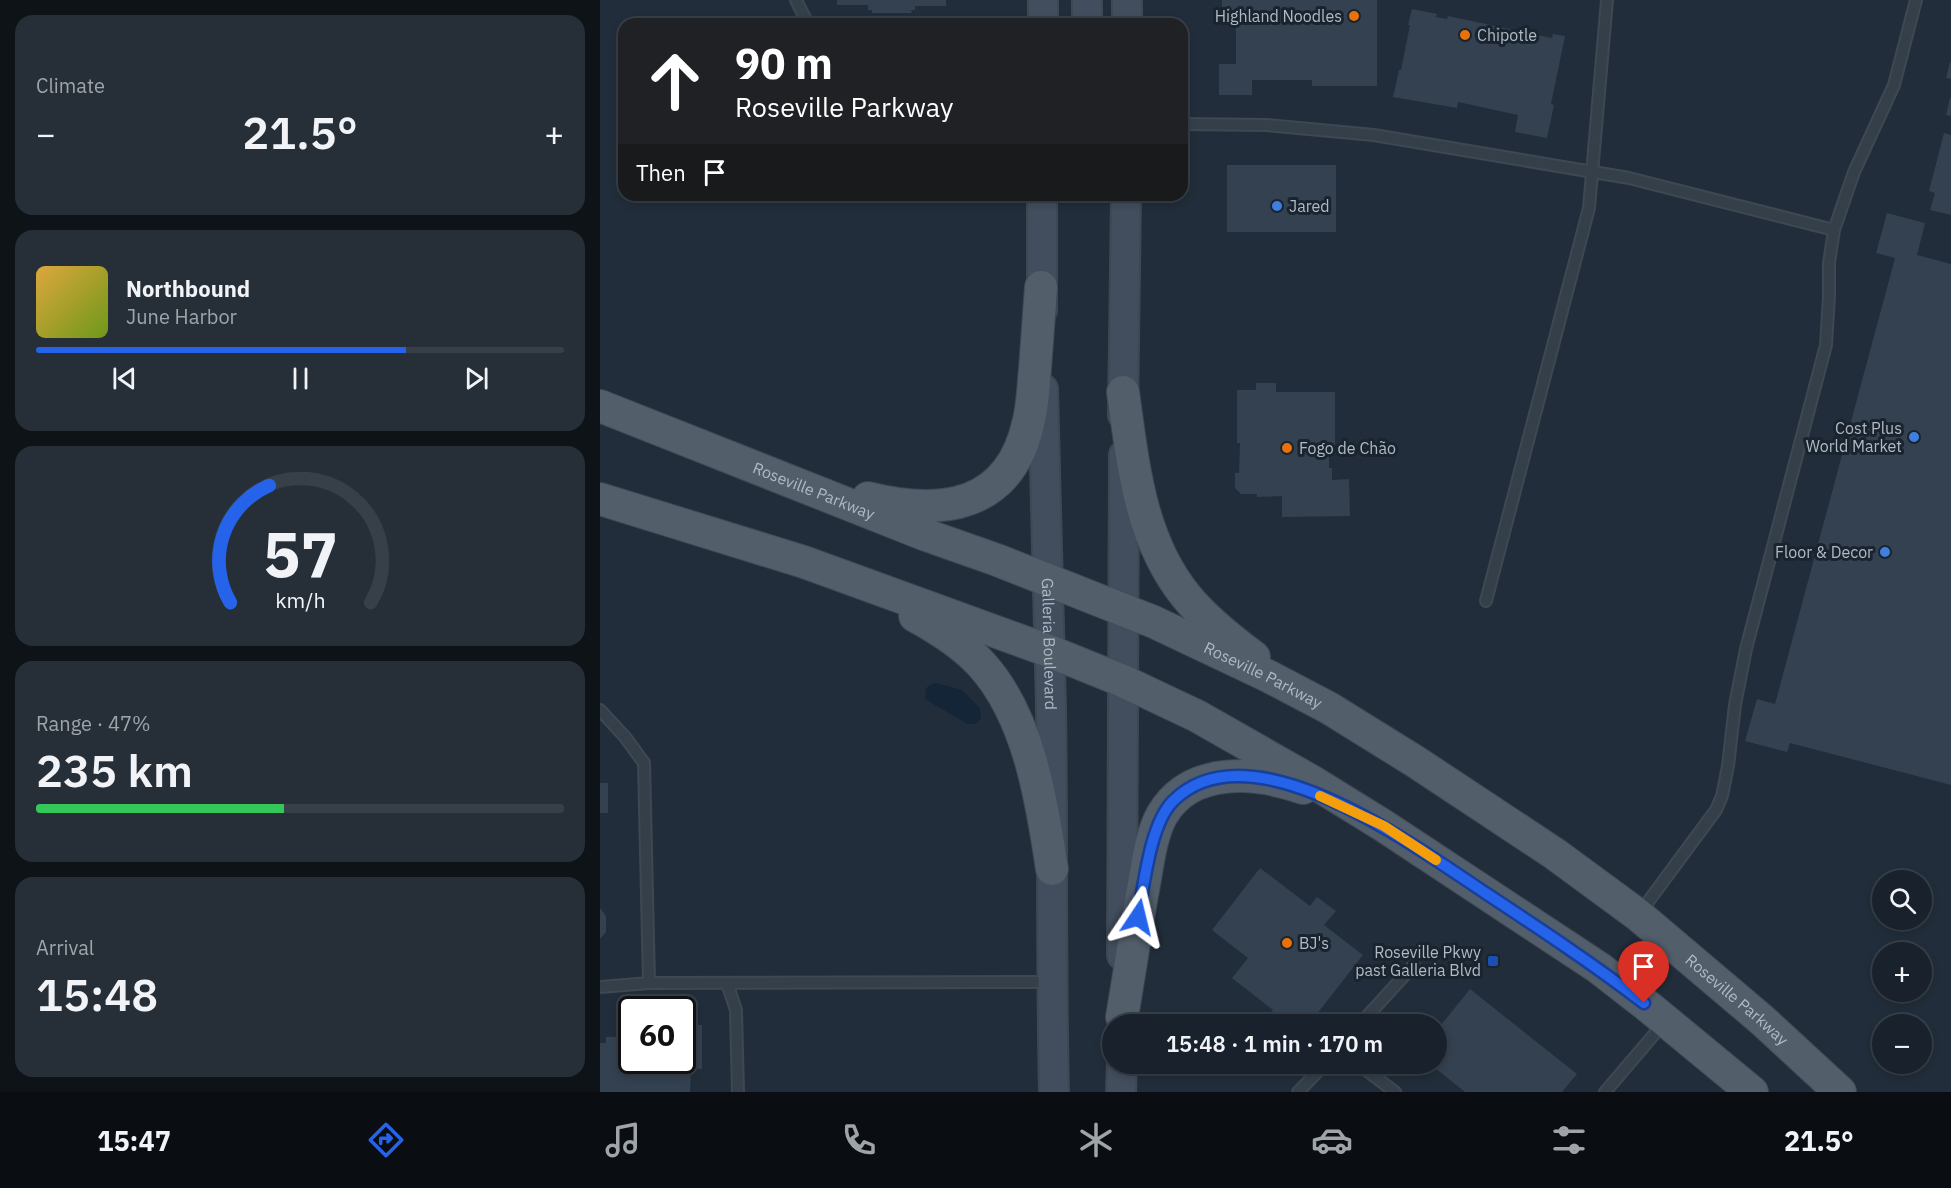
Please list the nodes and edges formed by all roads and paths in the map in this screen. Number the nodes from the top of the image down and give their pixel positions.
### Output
1 (796, 0) edge
2 (1043, 0) edge
3 (1087, 0) edge
4 (1127, 0) edge
5 (1607, 0) edge
6 (1916, 0) edge
7 (805, 18) edge
8 (1043, 18) edge
9 (1087, 18) edge
10 (1127, 18) edge
11 (1188, 124) edge
12 (1591, 172) junction
13 (1042, 201) edge
14 (1126, 201) edge
15 (1834, 230) junction
16 (1041, 287) junction
17 (1124, 392) junction
18 (600, 406) edge
19 (741, 462) junction
20 (600, 499) edge
21 (804, 562) junction
22 (1047, 579) junction
23 (1486, 601) dead end
24 (1124, 610) junction
25 (1049, 651) junction
26 (1123, 681) junction
27 (1329, 708) junction
28 (600, 710) edge
29 (1384, 826) junction
30 (1052, 869) junction
31 (1638, 915) junction
32 (1414, 965) dead end
33 (1051, 982) junction
34 (649, 983) junction
35 (727, 983) junction
36 (600, 987) edge
37 (1122, 1014) edge
38 (1123, 1014) edge
39 (1369, 1014) edge
40 (1666, 1021) junction
41 (1122, 1074) edge
42 (1315, 1074) edge
43 (1371, 1074) edge
44 (738, 1092) edge
45 (1054, 1092) edge
46 (1121, 1092) edge
47 (1298, 1092) edge
48 (1395, 1092) edge
49 (1605, 1092) edge
50 (1752, 1092) edge
51 (1840, 1092) edge

1 - 7 lane
2 - 8 main road
3 - 9 main road
4 - 10 main road
5 - 12 lane
6 - 15 lane
11 - 12 lane
12 - 15 lane
12 - 23 lane
13 - 16 main road, Galleria Boulevard
14 - 17 main road
15 - 31 lane
16 - 19 main road
16 - 22 main road, Galleria Boulevard
17 - 24 main road
17 - 27 main road
18 - 19 main road, Roseville Parkway
19 - 22 main road, Roseville Parkway
20 - 21 main road
21 - 25 main road
21 - 30 main road
22 - 24 main road, Roseville Parkway
22 - 25 main road, Galleria Boulevard
24 - 26 main road
24 - 27 main road, Roseville Parkway
25 - 26 main road
25 - 30 main road, Galleria Boulevard
26 - 29 main road
26 - 37 main road
27 - 31 main road, Roseville Parkway
28 - 34 lane
29 - 38 main road
29 - 40 main road
30 - 33 main road, Galleria Boulevard
31 - 51 main road, Roseville Parkway
32 - 39 lane
33 - 35 lane
33 - 45 main road, Galleria Boulevard
34 - 35 lane
34 - 36 lane
35 - 44 lane
40 - 49 lane
40 - 50 main road
41 - 46 main road
42 - 47 lane
43 - 48 lane

